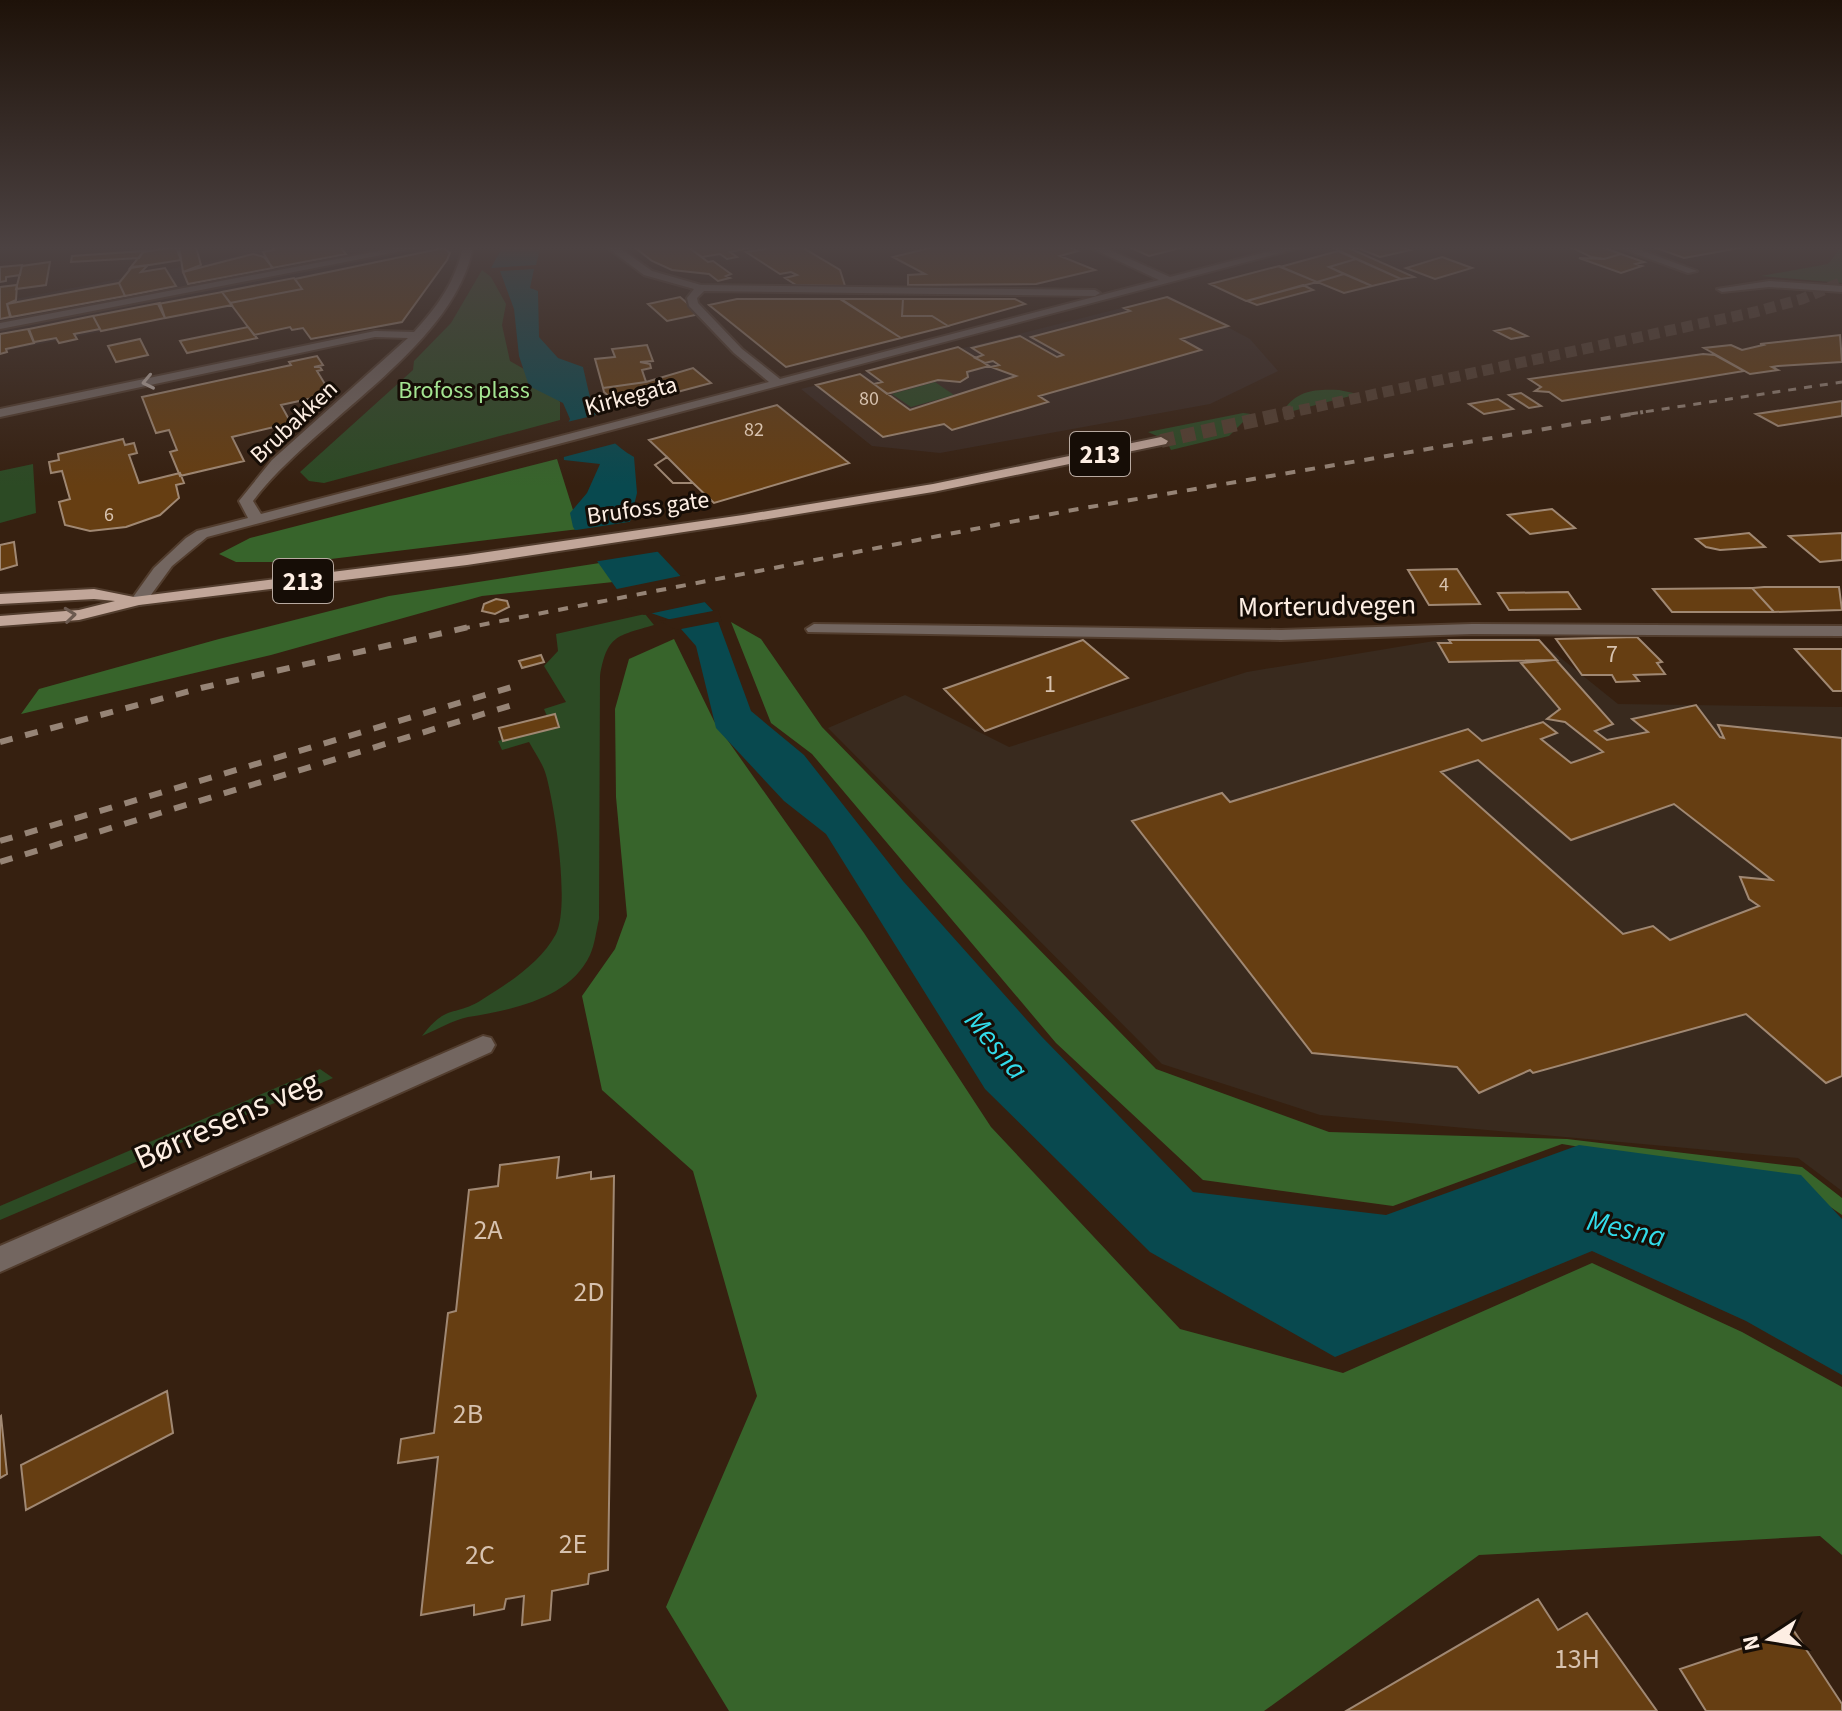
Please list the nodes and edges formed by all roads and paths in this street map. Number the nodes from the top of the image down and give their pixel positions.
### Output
1 (424, 326) edge
2 (714, 326) edge
3 (994, 326) edge
4 (417, 335) junction
5 (776, 382) junction
6 (0, 413) edge
7 (1161, 441) tunnel mouth
8 (256, 519) junction
9 (0, 599) edge
10 (139, 600) junction
11 (0, 621) edge
12 (814, 629) dead end
13 (1842, 631) edge
14 (483, 1045) dead end
15 (0, 1259) edge

1 - 4 street, Brubakken
2 - 5 street
3 - 5 street, Kirkegata
4 -> 6 street
4 - 8 street, Brubakken
5 - 8 street, Kirkegata
7 - 10 main road, Brufoss gate / 213
8 - 10 street, Kirkegata
9 - 10 main road, 213
11 -> 10 main road, 213
12 - 13 street, Morterudvegen
14 - 15 street, Børresens veg

